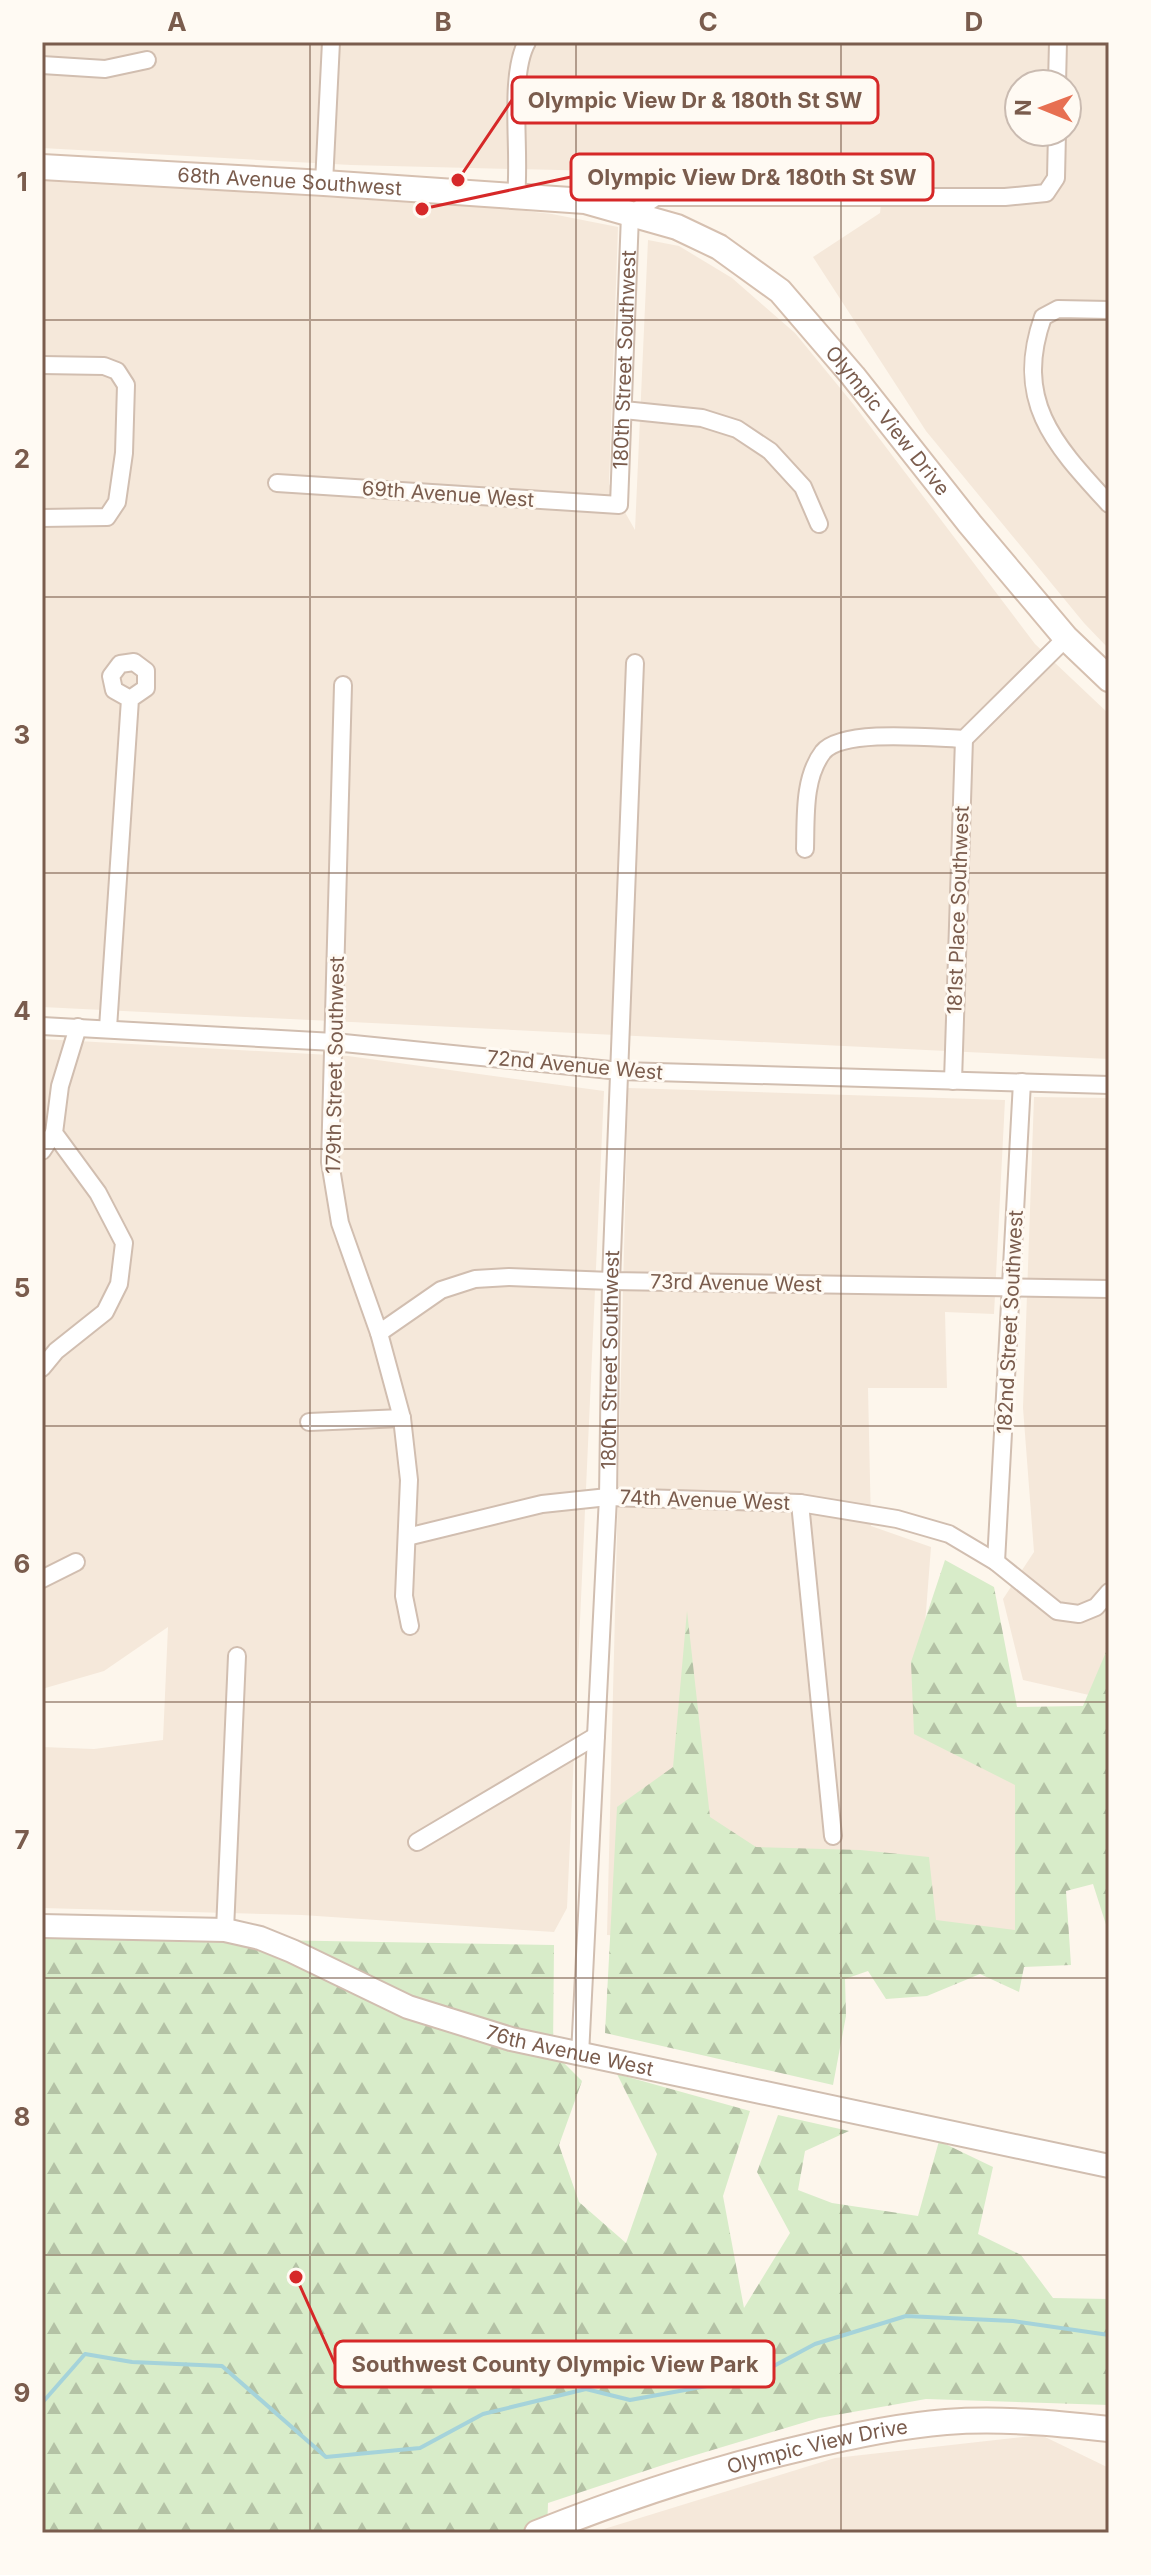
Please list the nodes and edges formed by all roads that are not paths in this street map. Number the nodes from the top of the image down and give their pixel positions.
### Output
1 (331, 42) edge
2 (527, 42) edge
3 (1058, 42) edge
4 (147, 60) dead end
5 (42, 65) edge
6 (1057, 68) edge
7 (1057, 148) edge
8 (42, 167) edge
9 (324, 183) junction
10 (516, 195) junction
11 (630, 215) junction
12 (1109, 310) edge
13 (42, 365) edge
14 (624, 410) junction
15 (277, 483) dead end
16 (1109, 504) edge
17 (619, 505) joint
18 (42, 518) edge
19 (819, 524) dead end
20 (1066, 638) junction
21 (635, 663) dead end
22 (1109, 679) edge
23 (343, 685) dead end
24 (130, 699) dead end
25 (964, 739) junction
26 (805, 849) dead end
27 (42, 1026) edge
28 (78, 1027) junction
29 (108, 1028) junction
30 (334, 1042) junction
31 (620, 1071) junction
32 (953, 1081) junction
33 (1022, 1082) junction
34 (1109, 1085) edge
35 (54, 1133) junction
36 (42, 1151) edge
37 (611, 1281) junction
38 (1013, 1288) junction
39 (1109, 1289) edge
40 (379, 1333) junction
41 (42, 1368) edge
42 (402, 1418) junction
43 (309, 1422) dead end
44 (608, 1497) junction
45 (800, 1503) junction
46 (407, 1537) junction
47 (76, 1562) dead end
48 (996, 1562) junction
49 (42, 1579) edge
50 (1109, 1592) edge
51 (410, 1626) dead end
52 (237, 1656) dead end
53 (596, 1736) junction
54 (833, 1836) dead end
55 (417, 1842) dead end
56 (42, 1926) edge
57 (225, 1930) junction
58 (580, 2055) junction
59 (1109, 2166) edge
60 (1109, 2429) edge
61 (580, 2524) edge
62 (537, 2533) edge

1 - 9 street
2 - 10 street
3 - 6 street
4 - 5 street
7 - 11 street
8 - 9 main road, 68th Avenue Southwest
9 - 10 main road, 68th Avenue Southwest
10 - 11 main road, 68th Avenue Southwest
11 - 14 street, 180th Street Southwest
11 - 20 main road, Olympic View Drive
12 - 16 street
13 - 18 street
14 - 17 street, 180th Street Southwest
14 - 19 street
15 - 17 street, 69th Avenue West
20 - 22 main road, Olympic View Drive
20 - 25 street
21 - 31 street, 180th Street Southwest
23 - 30 street, 179th Street Southwest
24 - 29 street
25 - 26 street
25 - 32 street, 181st Place Southwest
27 - 28 street, 72nd Avenue West
28 - 29 street, 72nd Avenue West
28 - 35 street
29 - 30 street, 72nd Avenue West
30 - 31 street, 72nd Avenue West
30 - 40 street, 179th Street Southwest
31 - 32 street, 72nd Avenue West
31 - 37 street, 180th Street Southwest
32 - 33 street, 72nd Avenue West
33 - 34 street, 72nd Avenue West
33 - 38 street, 182nd Street Southwest
35 - 36 street
35 - 41 street
37 - 38 street, 73rd Avenue West
37 - 40 street, 73rd Avenue West
37 - 44 street, 180th Street Southwest
38 - 39 street, 73rd Avenue West
38 - 48 street, 182nd Street Southwest
40 - 42 street, 179th Street Southwest
42 - 43 street
42 - 46 street, 179th Street Southwest
44 - 45 street, 74th Avenue West
44 - 46 street, 74th Avenue West
44 - 53 street, 180th Street Southwest
45 - 48 street, 74th Avenue West
45 - 54 street
46 - 51 street, 179th Street Southwest
47 - 49 street
48 - 50 street, 74th Avenue West
52 - 57 street
53 - 55 street
53 - 58 street, 180th Street Southwest
56 - 57 street, 76th Avenue West
57 - 58 street, 76th Avenue West
58 - 59 street, 76th Avenue West
60 - 61 main road, Olympic View Drive
61 - 62 main road, Olympic View Drive

